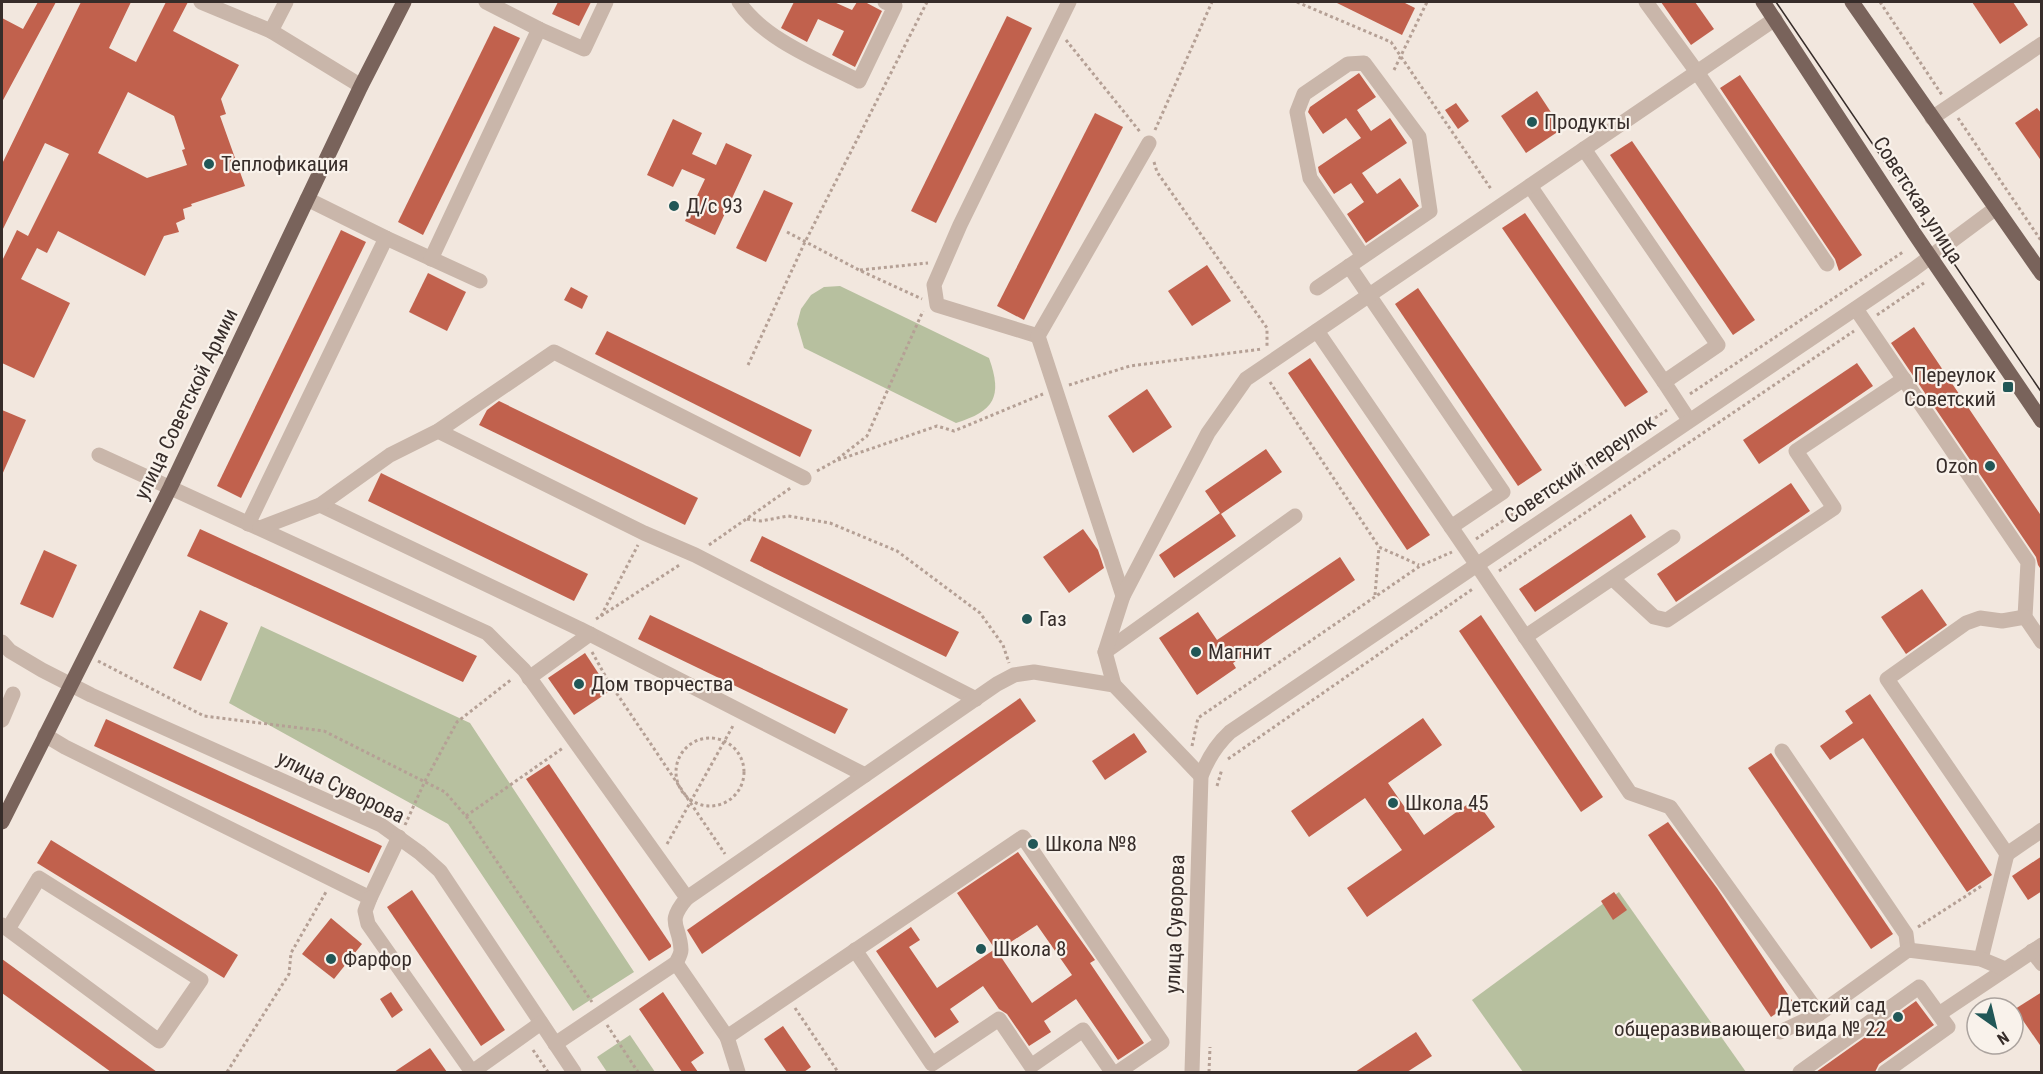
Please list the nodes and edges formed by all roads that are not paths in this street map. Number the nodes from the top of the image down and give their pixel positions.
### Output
1 (201, 2) edge
2 (286, 2) edge
3 (405, 2) edge
4 (486, 2) edge
5 (606, 2) edge
6 (739, 2) edge
7 (885, 2) edge
8 (1069, 2) edge
9 (1646, 2) edge
10 (1763, 2) edge
11 (1852, 2) edge
12 (1775, 19) junction
13 (539, 29) junction
14 (271, 31) junction
15 (2042, 44) edge
16 (1697, 72) junction
17 (361, 86) junction
18 (1932, 118) junction
19 (1149, 143) road end
20 (1584, 149) junction
21 (1530, 186) junction
22 (307, 199) junction
23 (1996, 208) junction
24 (386, 238) junction
25 (1363, 256) junction
26 (431, 258) junction
27 (1931, 258) junction
28 (1827, 264) dead end
29 (1349, 266) junction
30 (2042, 274) edge
31 (480, 281) dead end
32 (1317, 288) dead end
33 (1370, 295) junction
34 (1856, 309) junction
35 (1317, 331) junction
36 (1038, 336) junction
37 (1904, 379) junction
38 (1664, 382) junction
39 (1689, 420) junction
40 (2042, 421) edge
41 (438, 431) junction
42 (99, 455) dead end
43 (804, 478) dead end
44 (170, 488) junction
45 (320, 505) junction
46 (1295, 516) dead end
47 (254, 526) junction
48 (1451, 527) junction
49 (1673, 537) dead end
50 (1477, 565) junction
51 (1613, 579) junction
52 (1123, 596) junction
53 (2025, 617) junction
54 (585, 634) junction
55 (1525, 637) junction
56 (2, 642) edge
57 (2042, 642) edge
58 (1105, 652) junction
59 (527, 674) junction
60 (71, 684) junction
61 (1114, 685) junction
62 (13, 694) dead end
63 (976, 699) junction
64 (2, 720) edge
65 (45, 735) junction
66 (1782, 751) dead end
67 (865, 775) junction
68 (1201, 776) junction
69 (2, 822) edge
70 (2042, 830) edge
71 (399, 837) junction
72 (2007, 854) junction
73 (370, 898) junction
74 (687, 898) junction
75 (5, 927) edge
76 (855, 950) junction
77 (1908, 950) junction
78 (2038, 953) edge
79 (1981, 959) junction
80 (676, 963) junction
81 (2005, 969) junction
82 (1819, 1014) junction
83 (1939, 1014) junction
84 (541, 1023) junction
85 (1780, 1032) dead end
86 (727, 1037) junction
87 (555, 1044) junction
88 (472, 1072) edge
89 (574, 1072) edge
90 (738, 1072) edge
91 (1112, 1072) edge
92 (1118, 1072) edge
93 (1192, 1072) edge
94 (1800, 1072) edge
95 (1885, 1072) edge

1 - 14 street
2 - 14 street
3 - 17 main road, улица Советской Армии
4 - 13 street
5 - 13 street
6 - 7 street
8 - 36 street
9 - 16 street
10 - 12 main road, Советская улица
11 - 18 main road
12 - 16 street
12 - 27 main road, Советская улица
13 - 26 street
14 - 17 street
15 - 18 street
16 - 20 street
16 - 28 street
17 - 22 main road, улица Советской Армии
18 - 23 main road
19 - 36 street
20 - 21 street
20 - 38 street
21 - 33 street
21 - 38 street
22 - 24 street
22 - 44 main road, улица Советской Армии
23 - 27 street, Советский переулок
23 - 30 main road
24 - 26 street
24 - 47 street
25 - 25 street
25 - 29 street
26 - 31 street
27 - 34 street, Советский переулок
27 - 40 main road, Советская улица
29 - 32 street
29 - 33 street
33 - 35 street
33 - 48 street
34 - 37 street
34 - 39 street, Советский переулок
35 - 48 street
35 - 52 street
36 - 52 street
37 - 51 street
37 - 53 street
38 - 39 street
39 - 50 street, Советский переулок
41 - 43 street
41 - 45 street
41 - 63 street
42 - 44 street
44 - 47 street
44 - 60 main road, улица Советской Армии
45 - 47 street
45 - 54 street
46 - 58 street
47 - 59 street
48 - 50 street
49 - 51 street
50 - 55 street
50 - 68 street, Советский переулок
51 - 55 street
52 - 58 street
53 - 57 street
53 - 72 street
54 - 59 street
54 - 67 street
55 - 82 street
56 - 60 street, улица Суворова
58 - 61 street
59 - 74 street
60 - 65 main road, улица Советской Армии
60 - 71 street, улица Суворова
61 - 63 street
61 - 68 street
62 - 64 street
63 - 67 street
65 - 69 main road, улица Советской Армии
65 - 73 street
66 - 77 street
67 - 74 street
68 - 93 street, улица Суворова
70 - 72 street
71 - 73 street
71 - 84 street, улица Суворова
72 - 79 street
73 - 88 street
74 - 80 street
75 - 75 street
76 - 86 street
76 - 91 street
76 - 92 street
77 - 79 street
77 - 82 street
78 - 81 street
79 - 81 street
80 - 86 street
80 - 87 street
81 - 83 street
82 - 85 street
83 - 94 street
83 - 95 street
84 - 87 street, улица Суворова
84 - 88 street
86 - 90 street
87 - 89 street, улица Суворова

